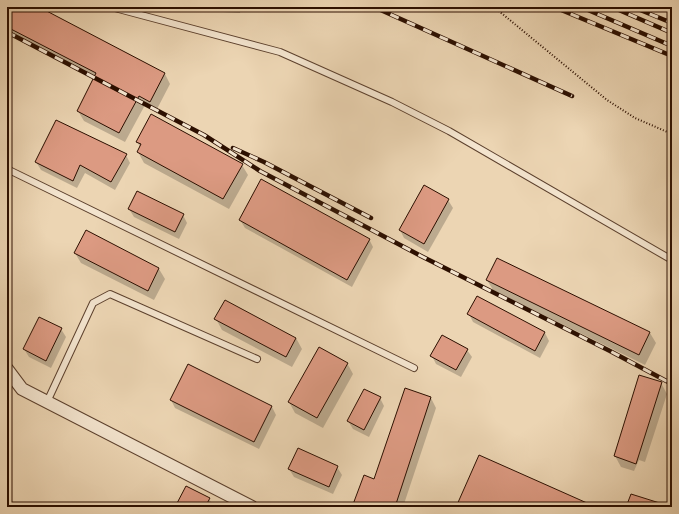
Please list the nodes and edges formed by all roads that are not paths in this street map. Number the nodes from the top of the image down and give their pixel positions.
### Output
1 (111, 7) edge
2 (7, 169) edge
3 (672, 260) edge
4 (258, 359) dead end
5 (414, 368) dead end
6 (7, 369) edge
7 (47, 402) junction
8 (252, 507) edge

1 - 3 lane
2 - 5 lane
4 - 7 lane
6 - 7 street
7 - 8 street

